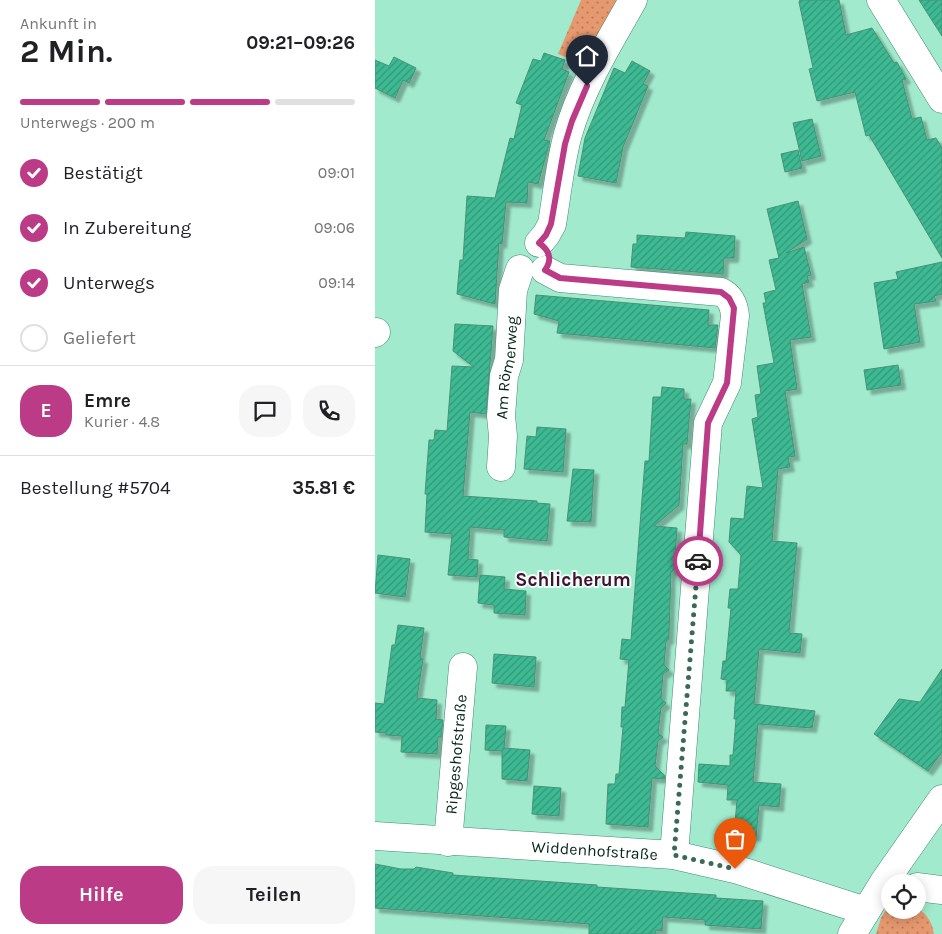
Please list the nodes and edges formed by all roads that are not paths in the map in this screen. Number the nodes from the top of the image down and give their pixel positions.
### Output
1 (633, 0) edge
2 (881, 0) edge
3 (942, 99) edge
4 (533, 270) junction
5 (501, 468) dead end
6 (463, 667) dead end
7 (942, 799) edge
8 (375, 836) edge
9 (447, 842) junction
10 (674, 855) junction
11 (892, 874) edge
12 (926, 887) edge
13 (942, 890) edge
14 (881, 891) edge
15 (859, 923) edge

1 - 4 street, Am Römerweg
2 - 3 street
4 - 5 street, Am Römerweg
4 - 10 street
6 - 9 street, Ripgeshofstraße
7 - 11 street
8 - 9 street, Widdenhofstraße
9 - 10 street, Widdenhofstraße
10 - 15 street, Widdenhofstraße
12 - 13 street
14 - 15 street

